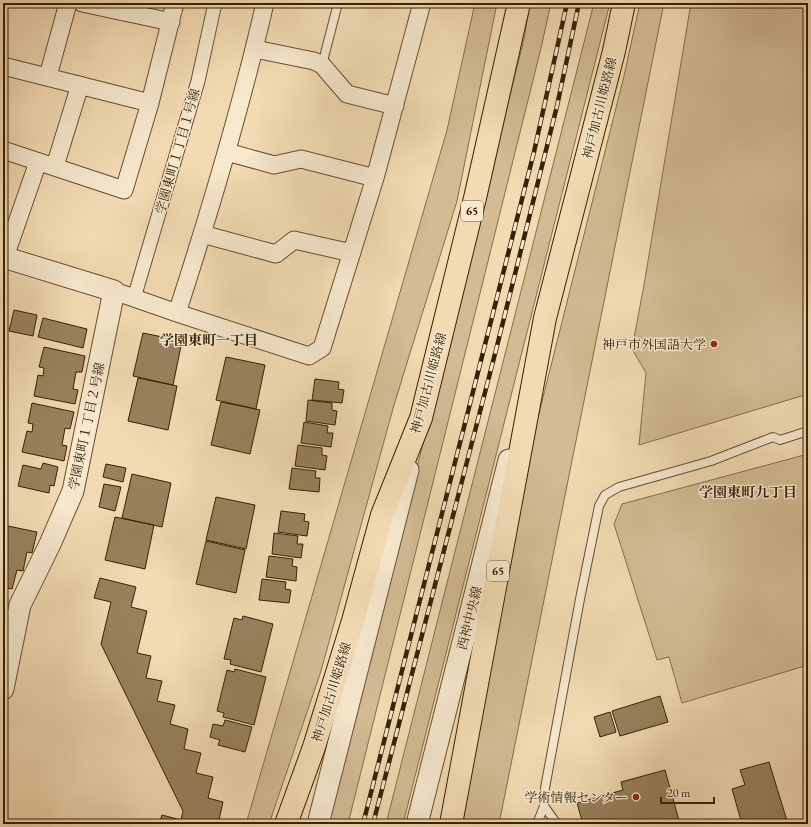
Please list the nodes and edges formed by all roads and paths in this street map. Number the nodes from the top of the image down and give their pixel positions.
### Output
1 (68, 3) edge
2 (82, 3) edge
3 (175, 3) edge
4 (216, 3) edge
5 (265, 3) edge
6 (338, 3) edge
7 (420, 3) edge
8 (519, 3) edge
9 (624, 3) edge
10 (170, 22) junction
11 (255, 49) junction
12 (322, 65) junction
13 (3, 66) edge
14 (48, 76) junction
15 (80, 85) junction
16 (150, 103) junction
17 (395, 106) junction
18 (3, 150) edge
19 (227, 152) junction
20 (46, 164) junction
21 (375, 178) junction
22 (202, 234) junction
23 (352, 253) junction
24 (4, 257) edge
25 (114, 291) junction
26 (134, 298) junction
27 (177, 313) junction
28 (546, 318) junction
29 (421, 418) junction
30 (808, 431) edge
31 (3, 688) edge
32 (544, 806) junction
33 (286, 824) edge
34 (318, 824) edge
35 (417, 824) edge
36 (451, 824) edge
37 (537, 824) edge
38 (557, 824) edge

1 - 14 street
2 - 10 street
3 - 10 street
4 - 26 street, 学園東町１丁目１号線
5 - 11 street
6 - 12 lane
7 - 17 street
8 - 29 main road, 神戸加古川姫路線 / 65
9 - 28 main road, 神戸加古川姫路線 / 65
10 - 16 street
11 - 12 street
11 - 19 street
12 - 17 street
13 - 14 street
14 - 15 street
15 - 16 street
15 - 20 street
16 - 20 street
17 - 21 street
18 - 20 street
19 - 21 street
19 - 22 street
20 - 24 street
21 - 23 street
22 - 23 street
22 - 27 street
23 - 27 street
24 - 25 street
25 - 26 street
25 - 31 street, 学園東町１丁目２号線
26 - 27 street
28 - 35 street, 西神中央線
28 - 36 main road, 神戸加古川姫路線 / 65
29 - 33 main road, 神戸加古川姫路線 / 65
29 - 34 street
30 - 32 lane
32 - 37 lane
32 - 38 lane

